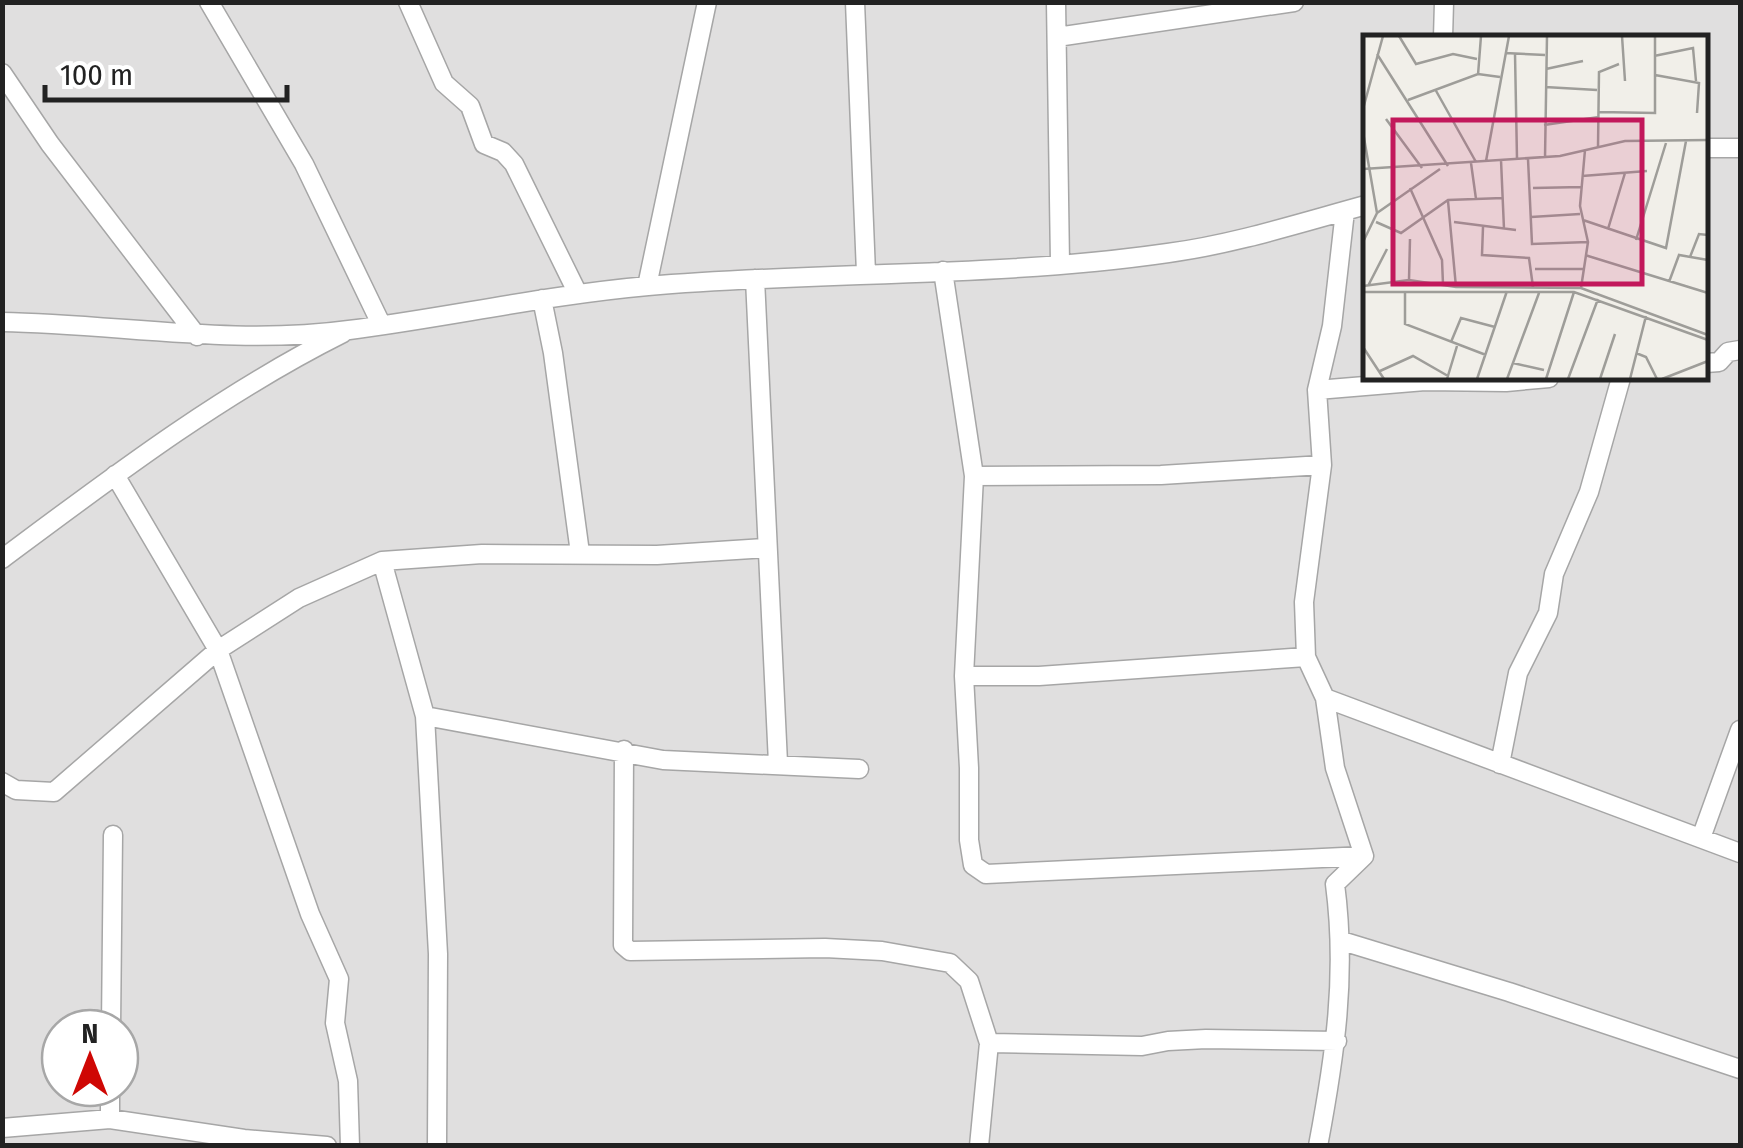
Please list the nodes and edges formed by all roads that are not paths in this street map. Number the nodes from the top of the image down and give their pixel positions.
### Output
1 (209, 2) edge
2 (408, 2) edge
3 (707, 2) edge
4 (856, 2) edge
5 (1056, 2) edge
6 (1294, 2) edge
7 (1444, 2) edge
8 (1443, 35) edge
9 (1057, 37) junction
10 (2, 73) edge
11 (1708, 148) edge
12 (1740, 148) edge
13 (1363, 206) edge
14 (1345, 211) junction
15 (1060, 263) junction
16 (943, 271) junction
17 (866, 274) junction
18 (754, 279) junction
19 (647, 286) junction
20 (578, 294) junction
21 (542, 299) junction
22 (2, 322) edge
23 (381, 324) junction
24 (348, 331) junction
25 (197, 336) junction
26 (1740, 350) edge
27 (1708, 363) edge
28 (1528, 380) edge
29 (1620, 380) edge
30 (1318, 390) junction
31 (1322, 465) junction
32 (115, 475) junction
33 (974, 476) junction
34 (766, 548) junction
35 (580, 553) junction
36 (2, 558) edge
37 (382, 561) junction
38 (218, 650) junction
39 (1306, 657) junction
40 (964, 676) junction
41 (1325, 698) junction
42 (426, 716) junction
43 (1740, 730) edge
44 (624, 750) junction
45 (778, 763) junction
46 (1500, 764) junction
47 (859, 769) dead end
48 (2, 782) edge
49 (112, 835) dead end
50 (1701, 838) junction
51 (1740, 853) edge
52 (1364, 856) junction
53 (1342, 941) junction
54 (110, 1008) edge
55 (1337, 1041) junction
56 (990, 1042) junction
57 (1740, 1069) edge
58 (110, 1108) edge
59 (110, 1119) junction
60 (2, 1128) edge
61 (328, 1146) edge
62 (350, 1146) edge
63 (436, 1146) edge
64 (979, 1146) edge
65 (1318, 1146) edge

1 - 23 street
2 - 20 street
3 - 19 street
4 - 17 street
5 - 9 street
6 - 9 street
7 - 8 street
9 - 15 street
10 - 25 street
11 - 12 street
13 - 14 street
14 - 15 street
14 - 30 street
15 - 16 street
16 - 17 street
16 - 33 street
17 - 18 street
18 - 19 street
18 - 34 street
19 - 20 street
20 - 21 street
21 - 23 street
21 - 35 street
22 - 25 street
23 - 24 street
24 - 25 street
24 - 32 street
26 - 27 street
28 - 30 street
29 - 46 street
30 - 31 street
31 - 33 street
31 - 39 street
32 - 36 street
32 - 38 street
33 - 40 street
34 - 35 street
34 - 45 street
35 - 37 street
37 - 38 street
37 - 42 street
38 - 48 street
38 - 62 street
39 - 40 street
39 - 41 street
40 - 52 street
41 - 46 street
41 - 52 street
42 - 44 street
42 - 63 street
43 - 50 street
44 - 45 street
44 - 56 street
45 - 47 street
46 - 50 street
49 - 54 street
50 - 51 street
52 - 53 street
53 - 55 street
53 - 57 street
55 - 56 street
55 - 65 street
56 - 64 street
58 - 59 street
59 - 60 street
59 - 61 street

